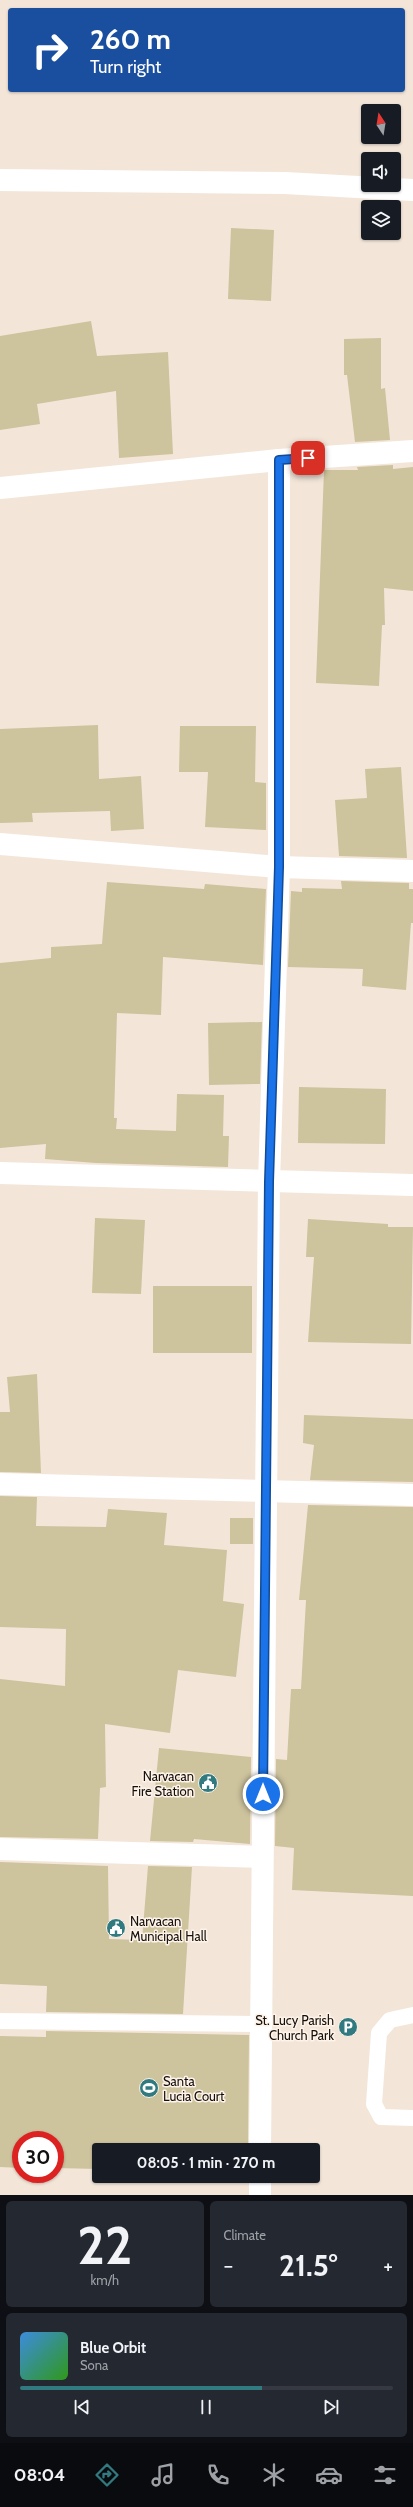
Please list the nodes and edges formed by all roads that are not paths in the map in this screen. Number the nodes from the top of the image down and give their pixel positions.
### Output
1 (0, 180) edge
2 (413, 190) edge
3 (413, 451) edge
4 (279, 460) junction
5 (0, 488) edge
6 (0, 844) edge
7 (279, 867) junction
8 (413, 872) edge
9 (0, 1174) edge
10 (269, 1182) junction
11 (413, 1185) edge
12 (0, 1484) edge
13 (265, 1490) junction
14 (413, 1495) edge
15 (0, 1849) edge
16 (262, 1858) junction
17 (413, 2015) edge
18 (0, 2021) edge
19 (261, 2024) junction
20 (413, 2118) edge
21 (260, 2143) edge
22 (260, 2183) edge
23 (260, 2195) edge

1 - 2 street
3 - 4 street
4 - 5 street
4 - 7 street
6 - 7 street
7 - 8 street
7 - 10 street
9 - 10 street
10 - 11 street
10 - 13 street
12 - 13 street
13 - 14 street
13 - 16 street
15 - 16 street
16 - 19 street
17 - 20 lane
18 - 19 lane
19 - 21 street
22 - 23 street

